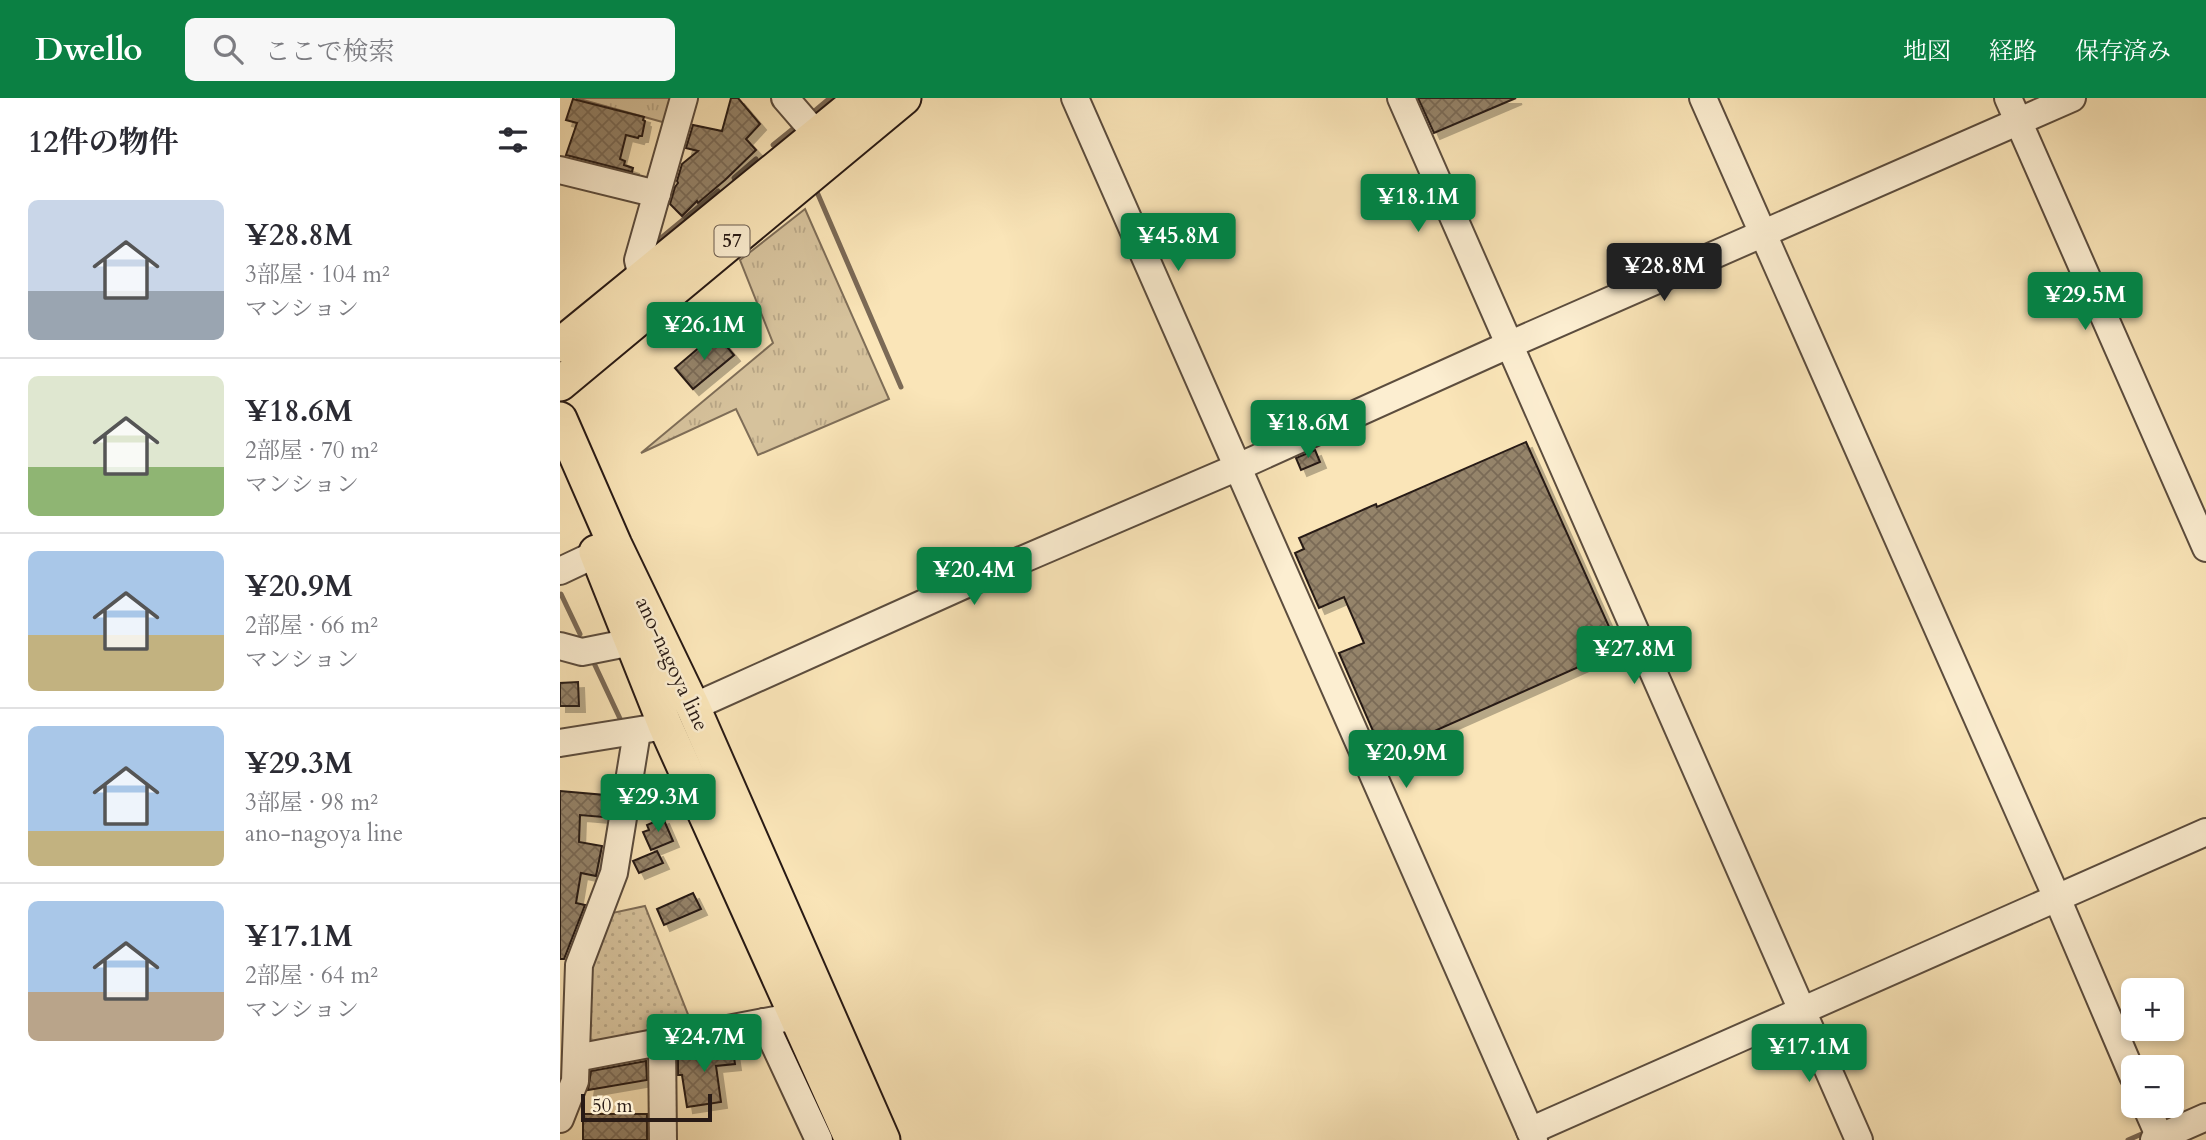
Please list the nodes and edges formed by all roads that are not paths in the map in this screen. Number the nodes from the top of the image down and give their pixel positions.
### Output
1 (684, 98) edge
2 (785, 98) edge
3 (862, 98) edge
4 (904, 98) edge
5 (1075, 98) edge
6 (1385, 98) edge
7 (1401, 98) edge
8 (1703, 98) edge
9 (2072, 98) edge
10 (2021, 108) edge
11 (817, 135) junction
12 (560, 170) edge
13 (657, 194) junction
14 (1763, 233) junction
15 (642, 277) junction
16 (560, 345) edge
17 (1502, 348) junction
18 (560, 384) edge
19 (560, 419) edge
20 (1238, 467) junction
21 (560, 468) edge
22 (2206, 510) edge
23 (2206, 548) edge
24 (596, 554) junction
25 (561, 567) edge
26 (632, 642) junction
27 (560, 646) edge
28 (693, 707) junction
29 (651, 729) junction
30 (560, 743) edge
31 (2206, 832) edge
32 (2057, 898) junction
33 (570, 965) edge
34 (1794, 1012) junction
35 (780, 1019) junction
36 (662, 1042) junction
37 (2124, 1055) edge
38 (570, 1072) edge
39 (2206, 1117) edge
40 (2150, 1118) edge
41 (560, 1119) edge
42 (1532, 1135) edge
43 (2158, 1139) edge
44 (663, 1140) edge
45 (819, 1140) edge
46 (852, 1140) edge
47 (883, 1140) edge
48 (1841, 1140) edge
49 (1859, 1140) edge

1 - 13 street
2 - 11 street
3 - 11 main road, 57
4 - 18 main road, 57
5 - 20 street
6 - 17 street
7 - 17 street
8 - 14 street
9 - 10 street
10 - 14 street
10 - 22 street
10 - 23 street
11 - 15 main road, 57
12 - 13 street
13 - 15 street
14 - 17 street
14 - 32 street
15 - 16 main road, 57
17 - 20 street
17 - 34 street
19 - 28 main road, ano-nagoya line
20 - 28 street
20 - 42 street
21 - 24 main road, ano-nagoya line
24 - 25 street
24 - 26 main road, ano-nagoya line
26 - 27 street
26 - 29 main road, ano-nagoya line
28 - 47 main road, ano-nagoya line
29 - 30 street
29 - 33 street
29 - 35 main road, ano-nagoya line
31 - 32 street
32 - 34 street
32 - 37 street
33 - 38 street
34 - 42 street
34 - 48 street
34 - 49 street
35 - 36 street
35 - 45 street
35 - 46 main road, ano-nagoya line
36 - 38 street
36 - 44 street
38 - 41 street
39 - 43 street
40 - 43 street

